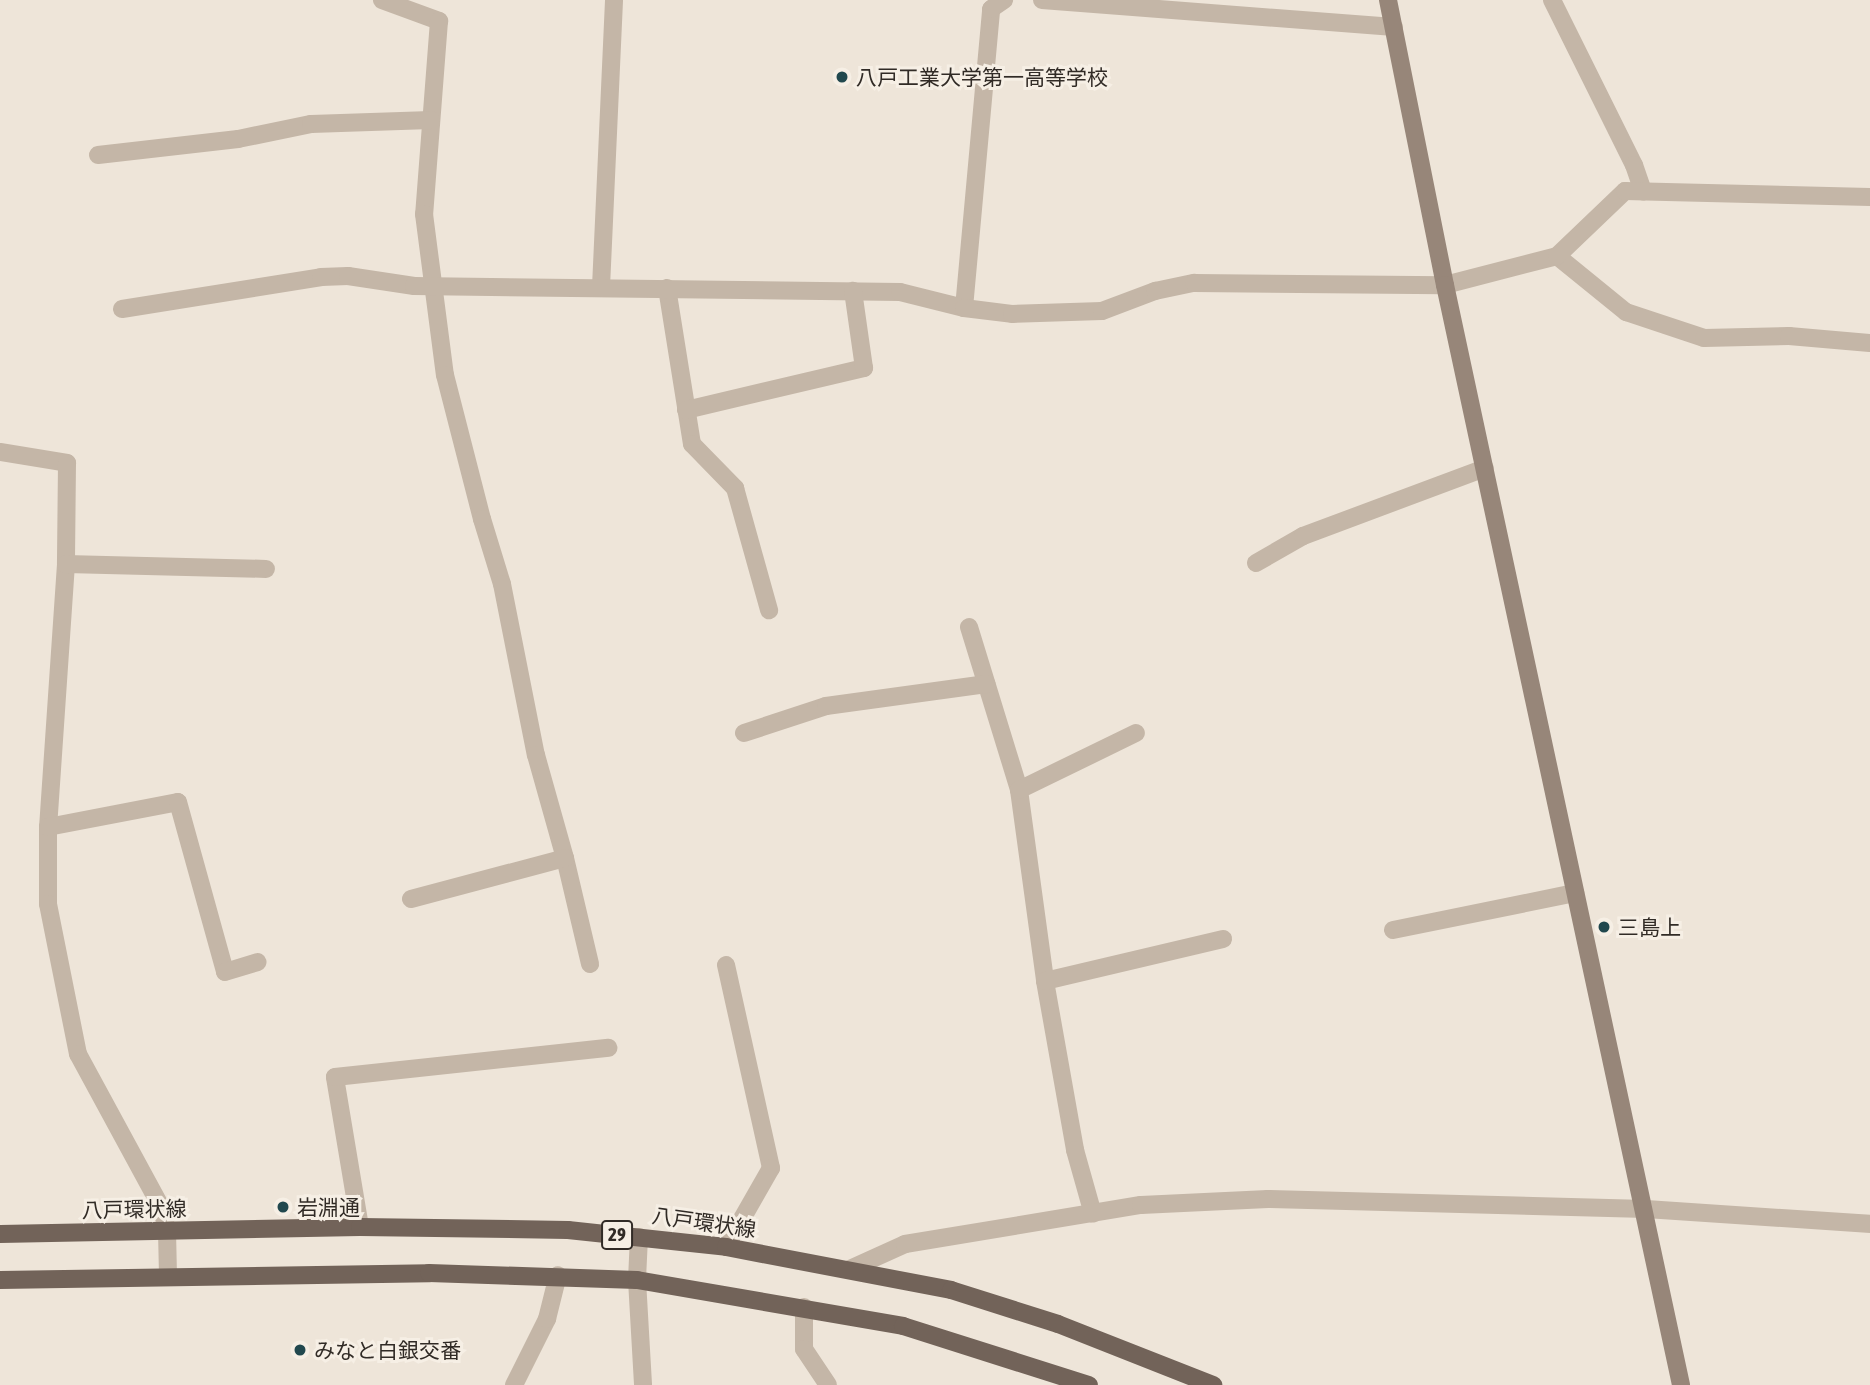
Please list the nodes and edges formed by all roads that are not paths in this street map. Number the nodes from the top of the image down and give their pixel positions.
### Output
1 (382, 0) edge
2 (614, 0) edge
3 (1004, 0) edge
4 (1042, 0) edge
5 (1388, 0) edge
6 (1552, 0) edge
7 (1394, 27) junction
8 (431, 120) junction
9 (98, 155) dead end
10 (1643, 191) junction
11 (1870, 197) edge
12 (1556, 256) junction
13 (431, 284) junction
14 (1446, 285) junction
15 (601, 287) junction
16 (667, 288) junction
17 (853, 291) junction
18 (964, 308) junction
19 (122, 309) dead end
20 (1870, 343) edge
21 (686, 410) junction
22 (0, 452) edge
23 (1485, 468) junction
24 (1256, 563) dead end
25 (66, 564) junction
26 (266, 569) dead end
27 (769, 610) dead end
28 (969, 627) dead end
29 (987, 684) junction
30 (744, 733) dead end
31 (1136, 733) dead end
32 (1019, 790) junction
33 (48, 827) junction
34 (565, 858) junction
35 (1575, 893) junction
36 (411, 899) dead end
37 (1393, 930) dead end
38 (1223, 939) dead end
39 (258, 962) dead end
40 (590, 964) dead end
41 (726, 965) dead end
42 (1045, 981) junction
43 (608, 1048) dead end
44 (1646, 1209) junction
45 (1093, 1214) junction
46 (1870, 1224) edge
47 (360, 1227) junction
48 (167, 1231) junction
49 (0, 1234) edge
50 (639, 1237) junction
51 (726, 1247) junction
52 (850, 1269) junction
53 (558, 1275) junction
54 (168, 1276) junction
55 (0, 1280) edge
56 (637, 1280) junction
57 (804, 1307) junction
58 (514, 1385) edge
59 (643, 1385) edge
60 (828, 1385) edge
61 (1089, 1385) edge
62 (1213, 1385) edge
63 (1681, 1385) edge

1 - 8 street
2 - 15 street
3 - 18 street
4 - 7 street
5 - 7 street
6 - 10 street
7 - 14 street
8 - 9 street
8 - 13 street
10 - 11 street
10 - 12 street
12 - 14 street
12 - 20 street
13 - 15 street
13 - 19 street
13 - 34 street
14 - 18 street
14 - 23 street
15 - 16 street
16 - 17 street
16 - 21 street
17 - 18 street
17 - 21 street
21 - 27 street
22 - 25 street
23 - 24 street
23 - 35 street
25 - 26 street
25 - 33 street
28 - 29 street
29 - 30 street
29 - 32 street
31 - 32 street
32 - 42 street
33 - 39 street
33 - 48 street
34 - 36 street
34 - 40 street
35 - 37 street
35 - 44 street
38 - 42 street
41 - 51 street
42 - 45 street
43 - 47 street
44 - 45 street
44 - 46 street
44 - 63 street
45 - 52 street
47 - 48 main road, 八戸環状線 / 29
47 - 50 main road, 八戸環状線 / 29
48 - 49 main road, 八戸環状線 / 29
48 - 54 street
50 - 51 main road, 八戸環状線 / 29
50 - 56 street
51 - 52 main road, 八戸環状線 / 29
52 - 62 main road, 八戸環状線 / 29
53 - 54 main road, 29
53 - 56 main road, 29
53 - 58 street
54 - 55 main road, 29
56 - 57 main road, 29
56 - 59 street
57 - 60 street
57 - 61 main road, 29

